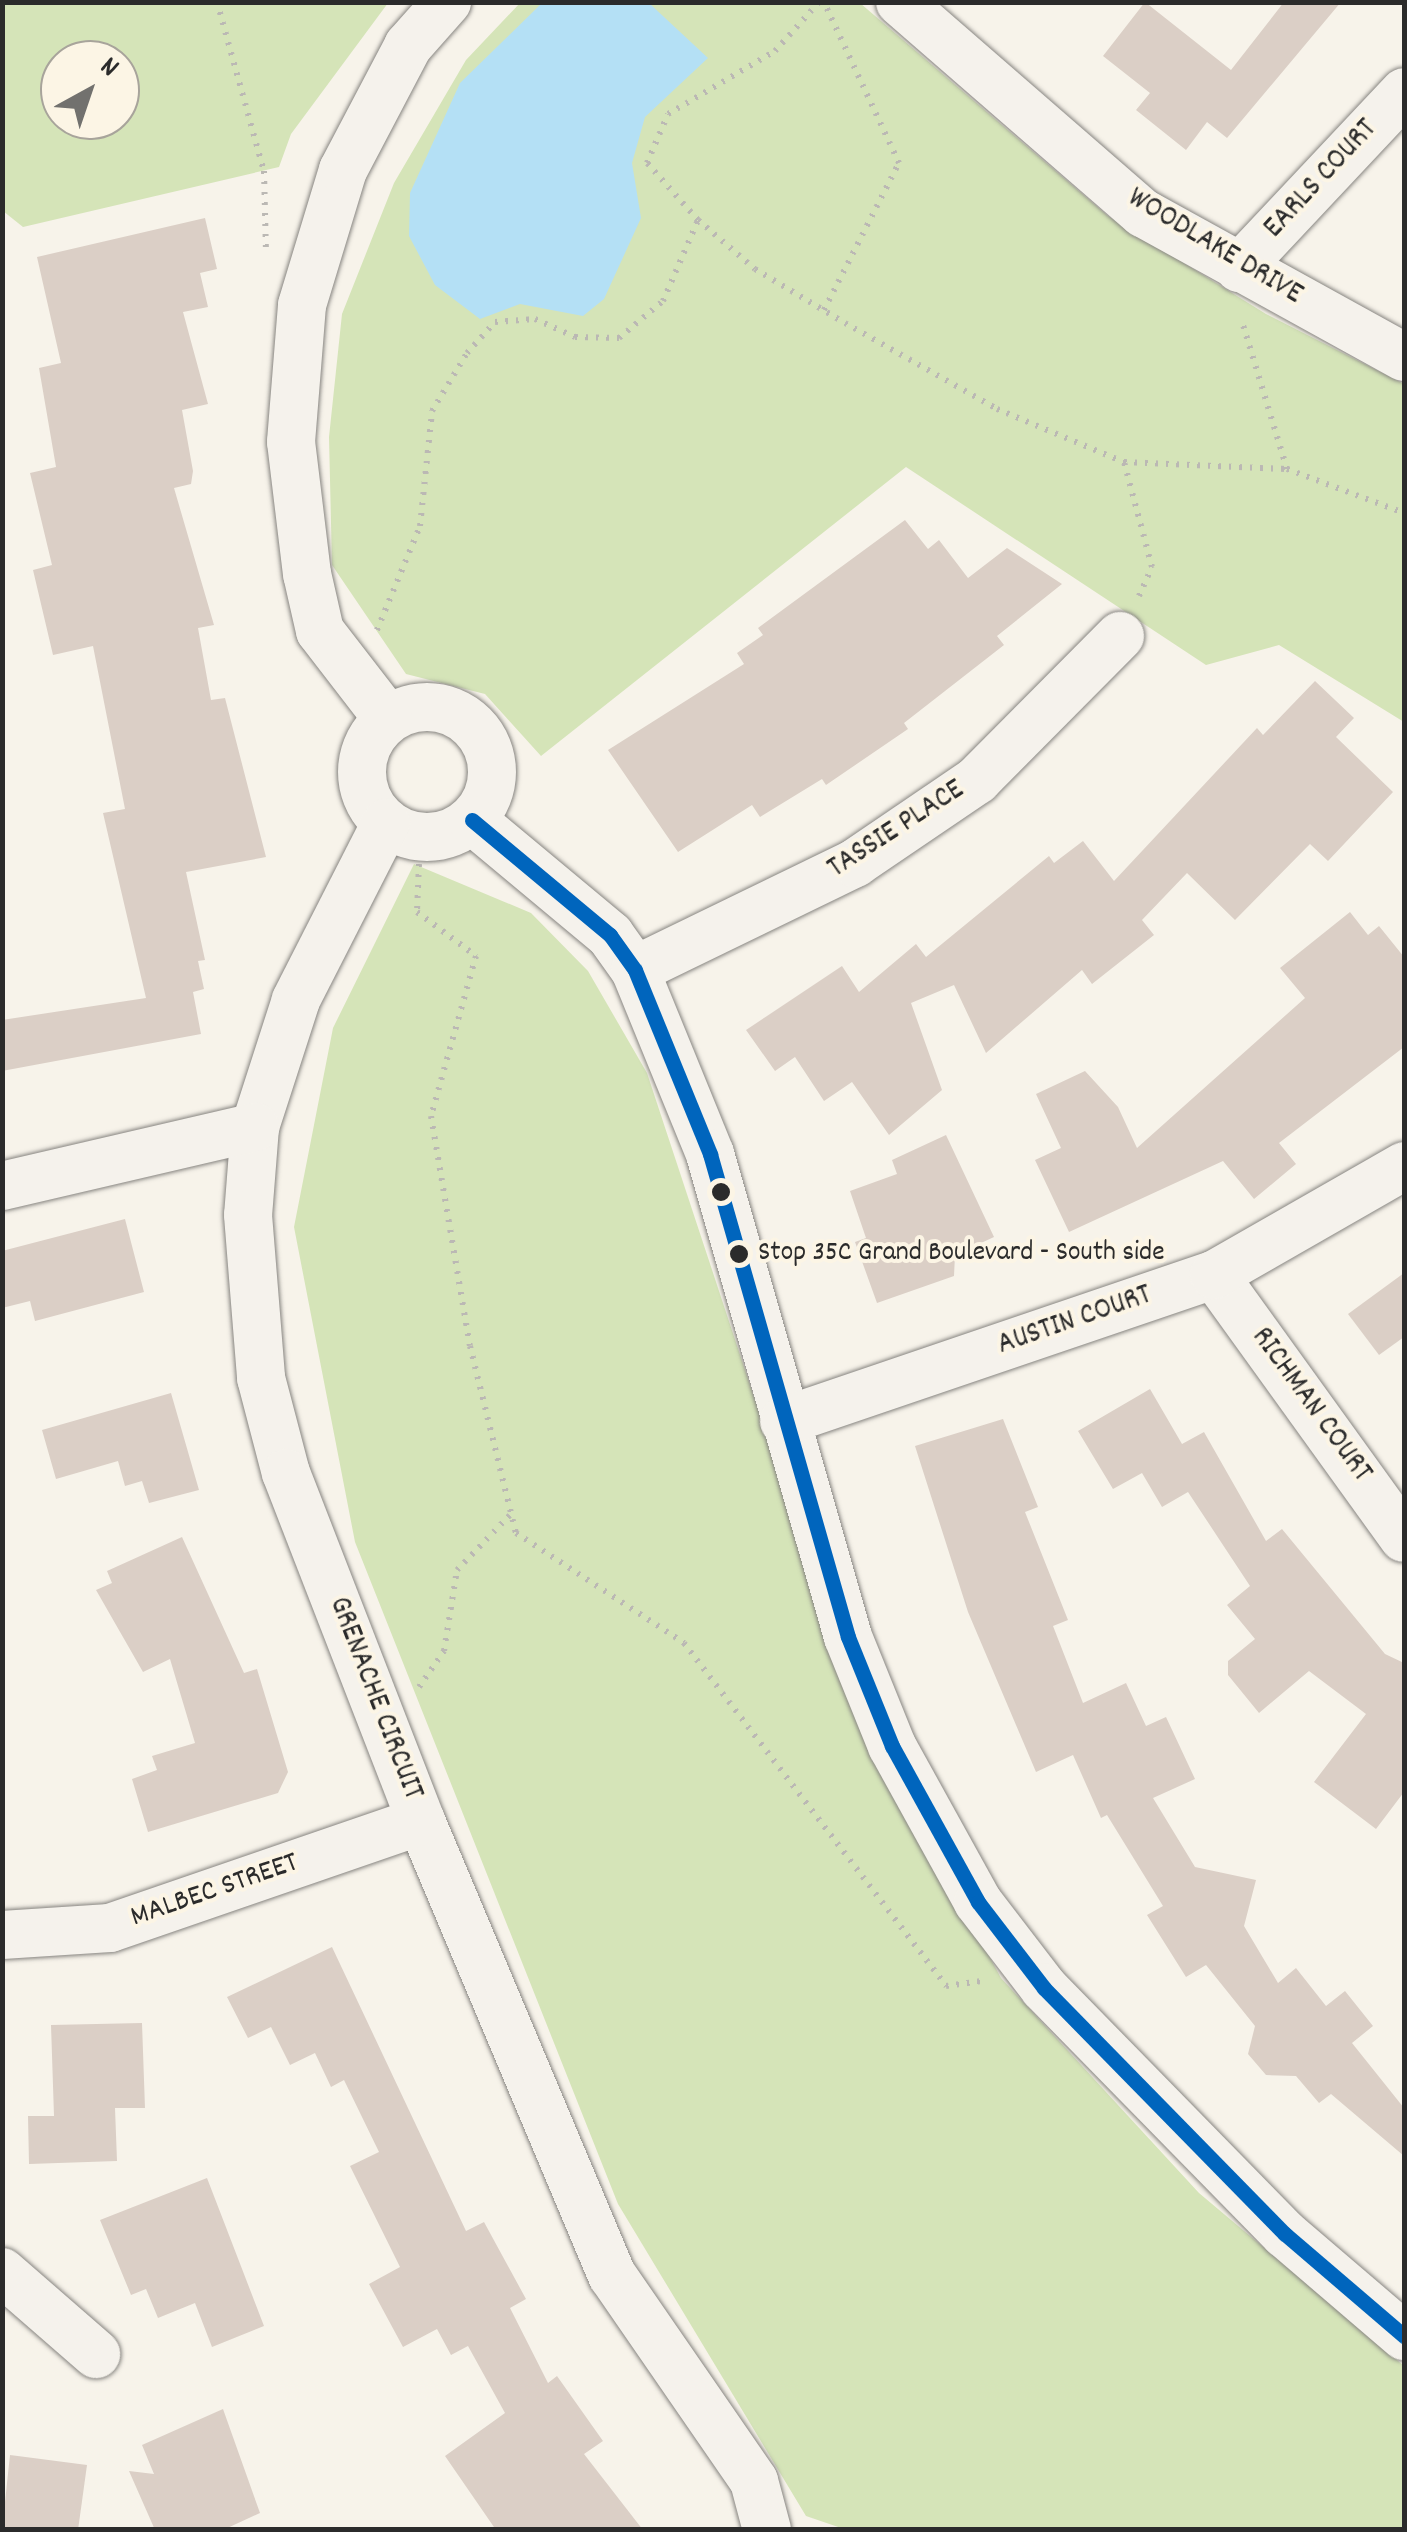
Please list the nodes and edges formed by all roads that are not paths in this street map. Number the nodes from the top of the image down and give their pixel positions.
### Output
1 (448, 2) edge
2 (900, 2) edge
3 (1404, 92) edge
4 (1239, 268) junction
5 (1404, 357) edge
6 (1120, 636) dead end
7 (388, 718) junction
8 (472, 820) junction
9 (403, 830) junction
10 (635, 970) junction
11 (255, 1127) junction
12 (1404, 1166) edge
13 (2, 1186) edge
14 (1214, 1275) junction
15 (784, 1421) junction
16 (1404, 1538) edge
17 (421, 1820) junction
18 (2, 1936) edge
19 (2, 2272) edge
20 (1404, 2336) edge
21 (96, 2354) dead end
22 (766, 2530) edge

1 - 7 street
2 - 4 street, WOODLAKE DRIVE
3 - 4 street, EARLS COURT
4 - 5 street, WOODLAKE DRIVE
6 - 10 street, TASSIE PLACE
7 - 8 street
7 - 9 street
8 - 9 street
8 - 10 street
9 - 11 street, GRENACHE CIRCUIT
10 - 15 street
11 - 13 street
11 - 17 street, GRENACHE CIRCUIT
12 - 14 street, AUSTIN COURT
14 - 15 street, AUSTIN COURT
14 - 16 street, RICHMAN COURT
15 - 20 street
17 - 18 street, MALBEC STREET
17 - 22 street, GRENACHE CIRCUIT
19 - 21 street

